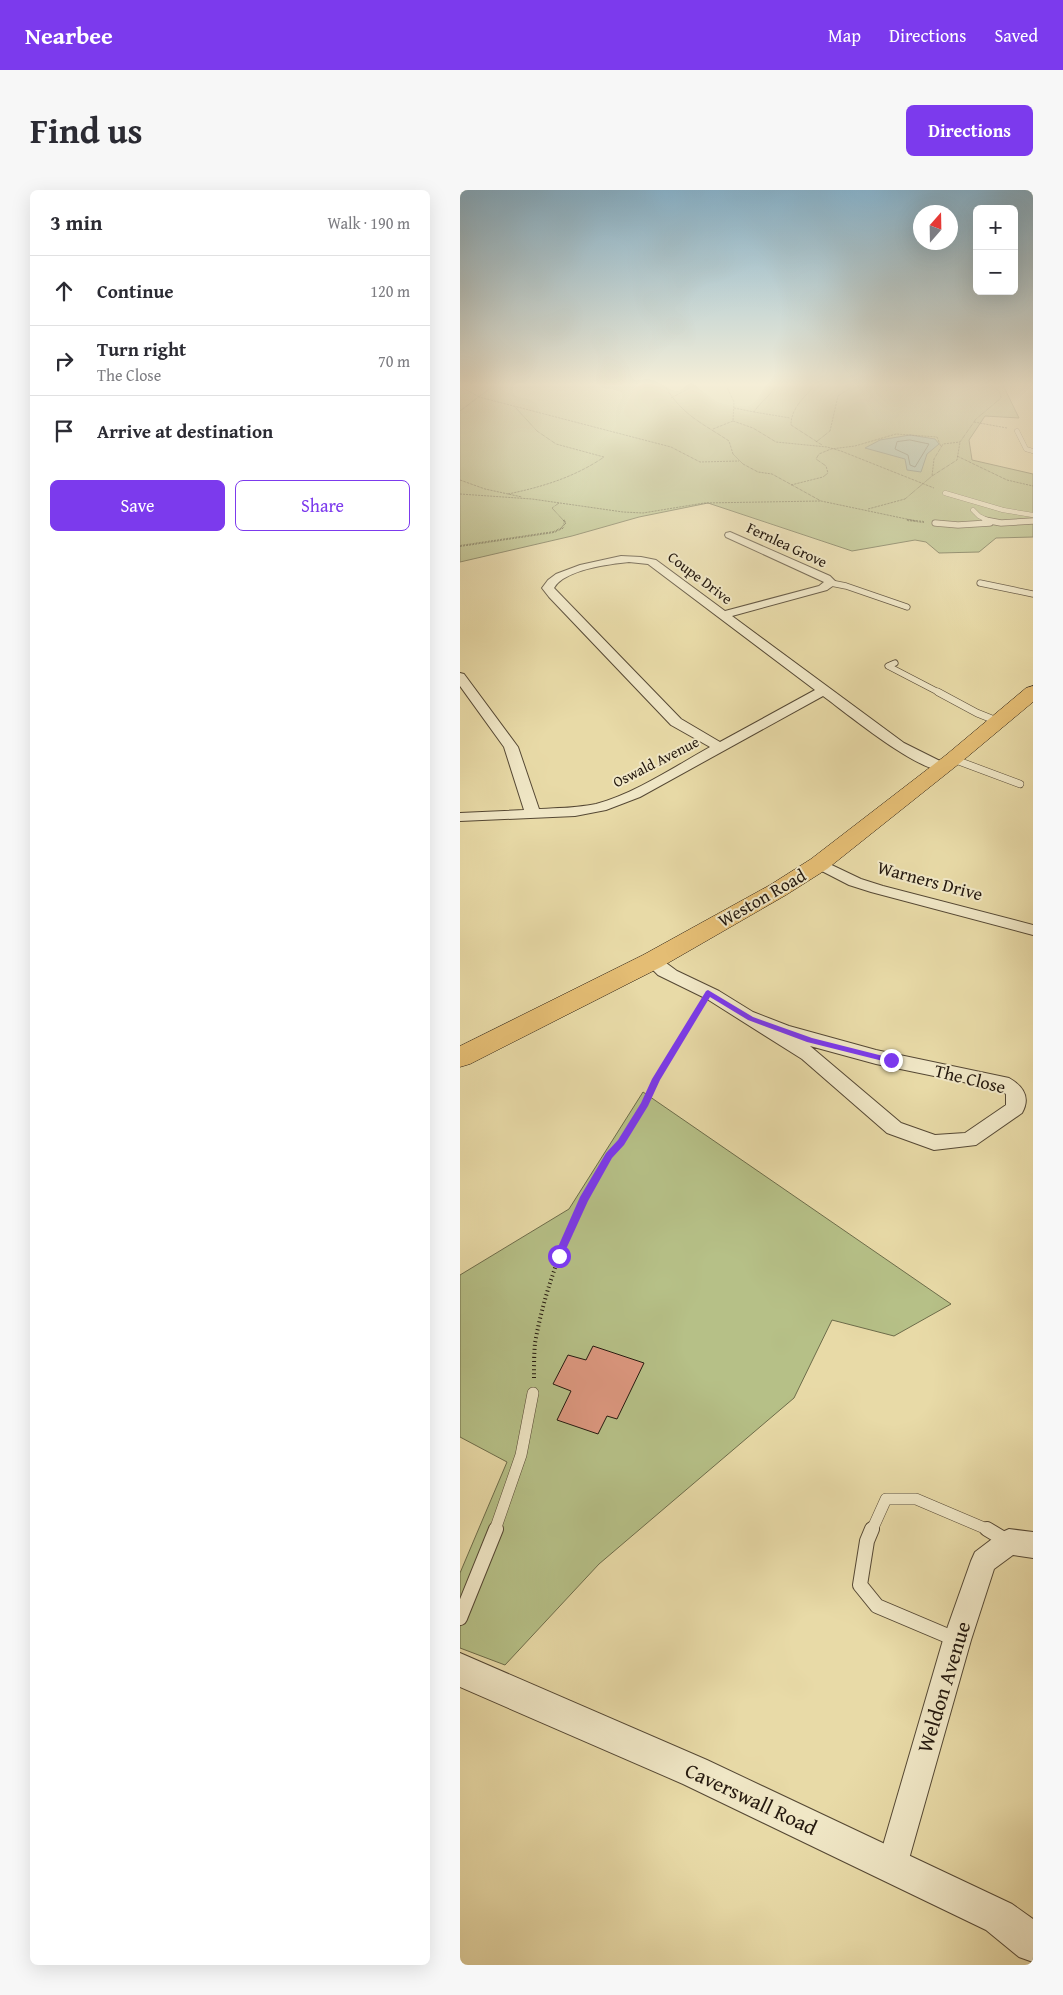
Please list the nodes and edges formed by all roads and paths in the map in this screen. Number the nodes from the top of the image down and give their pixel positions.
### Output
1 (590, 466) edge
2 (748, 466) edge
3 (826, 466) edge
4 (877, 466) edge
5 (933, 466) edge
6 (948, 466) edge
7 (977, 466) edge
8 (932, 476) junction
9 (460, 480) edge
10 (922, 482) junction
11 (791, 485) junction
12 (1033, 486) edge
13 (946, 493) joint
14 (460, 494) edge
15 (508, 494) junction
16 (532, 500) junction
17 (821, 501) junction
18 (560, 503) junction
19 (866, 510) junction
20 (973, 510) dead end
21 (1033, 515) edge
22 (1033, 520) edge
23 (935, 523) joint
24 (995, 523) junction
25 (730, 535) dead end
26 (460, 546) edge
27 (831, 583) junction
28 (980, 583) dead end
29 (1033, 594) edge
30 (909, 607) dead end
31 (722, 615) junction
32 (895, 663) dead end
33 (460, 677) edge
34 (822, 691) junction
35 (1033, 692) edge
36 (997, 721) junction
37 (720, 747) junction
38 (947, 763) junction
39 (1020, 784) dead end
40 (533, 814) junction
41 (460, 817) edge
42 (819, 864) junction
43 (1033, 930) edge
44 (652, 961) junction
45 (708, 992) junction
46 (751, 1018) junction
47 (460, 1057) edge
48 (533, 1393) joint
49 (1021, 1544) edge
50 (460, 1618) edge
51 (957, 1640) junction
52 (460, 1670) edge
53 (892, 1866) junction
54 (1033, 1943) edge

1 - 15 path
2 - 11 path
3 - 11 path
4 - 10 path
5 - 8 path
6 - 8 path
7 - 12 path
8 - 10 path
9 - 15 path
10 - 13 path
10 - 19 path
11 - 17 path
13 - 21 lane
14 - 16 path
15 - 16 path
16 - 18 path
17 - 18 path
17 - 19 path
18 - 26 path
19 - 23 path
20 - 24 lane
22 - 24 lane
23 - 24 lane
25 - 27 street, Fernlea Grove
27 - 30 lane, Fernlea Grove
27 - 31 street, Fernlea Grove
28 - 29 lane
31 - 34 street, Coupe Drive
31 - 37 street, Coupe Drive
32 - 36 lane
33 - 40 street
34 - 37 street, Oswald Avenue
34 - 38 street, Coupe Drive
35 - 36 highway, Weston Road
36 - 38 highway, Weston Road
37 - 40 street, Oswald Avenue
38 - 39 lane
38 - 42 highway, Weston Road
40 - 41 street, Oswald Avenue
42 - 43 street, Warners Drive
42 - 44 highway, Weston Road
44 - 45 street, The Close
44 - 47 highway, Weston Road
45 - 46 street, The Close
45 - 48 path
46 - 46 street, The Close
48 - 50 lane
49 - 51 street, Weldon Avenue
49 - 51 lane
51 - 53 street, Weldon Avenue
52 - 53 street, Caverswall Road
53 - 54 street, Caverswall Road

